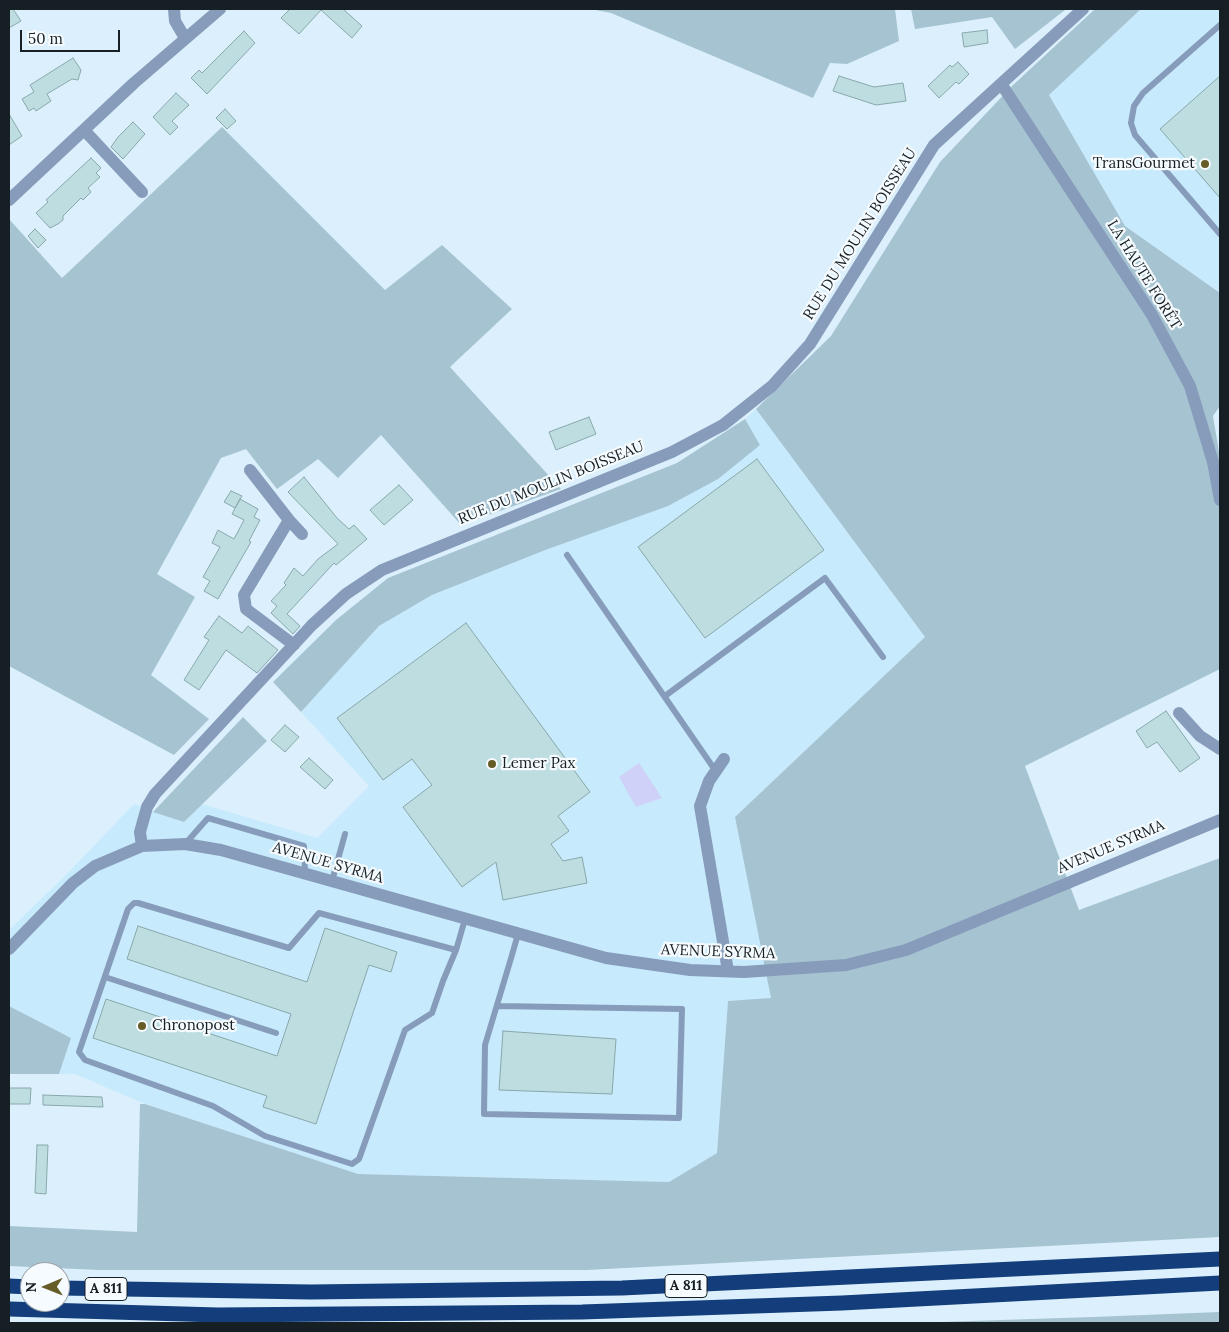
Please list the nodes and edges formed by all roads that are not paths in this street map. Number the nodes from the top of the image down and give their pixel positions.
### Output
1 (174, 9) edge
2 (220, 9) edge
3 (1083, 9) edge
4 (1220, 25) edge
5 (185, 38) junction
6 (1002, 85) junction
7 (84, 130) junction
8 (142, 192) dead end
9 (9, 200) edge
10 (1220, 234) edge
11 (250, 470) dead end
12 (1220, 500) edge
13 (289, 520) junction
14 (302, 534) dead end
15 (567, 555) dead end
16 (294, 645) junction
17 (883, 657) dead end
18 (665, 696) junction
19 (1180, 712) dead end
20 (1220, 749) edge
21 (724, 759) dead end
22 (715, 770) junction
23 (1220, 820) edge
24 (345, 834) dead end
25 (185, 844) junction
26 (142, 846) junction
27 (305, 874) junction
28 (332, 881) junction
29 (465, 919) junction
30 (518, 934) junction
31 (9, 950) edge
32 (456, 950) junction
33 (728, 972) junction
34 (105, 977) junction
35 (497, 1006) junction
36 (276, 1033) dead end
37 (1220, 1259) edge
38 (1220, 1283) edge
39 (70, 1288) edge
40 (9, 1309) edge

1 - 5 street
2 - 5 street
3 - 6 street, RUE DU MOULIN BOISSEAU
4 - 10 lane
5 - 7 street
6 - 12 street, LA HAUTE FORÊT
6 - 16 street, RUE DU MOULIN BOISSEAU
7 - 8 street
7 - 9 street
11 - 13 street
13 - 14 street
13 - 16 street
15 - 18 lane
16 - 26 street, RUE DU MOULIN BOISSEAU
17 - 18 lane
18 - 22 lane
19 - 20 street
21 - 22 street
22 - 33 street
23 - 33 street, AVENUE SYRMA
24 - 28 lane
25 - 26 street, AVENUE SYRMA
25 - 27 street, AVENUE SYRMA
25 - 27 lane
26 - 31 street
27 - 28 street, AVENUE SYRMA
28 - 29 street, AVENUE SYRMA
29 - 30 street, AVENUE SYRMA
29 - 32 lane
30 - 33 street, AVENUE SYRMA
30 - 35 lane
32 - 34 lane
32 - 34 lane
34 - 36 lane
35 - 35 lane
37 - 39 highway, A 811
38 - 40 highway, A 811

